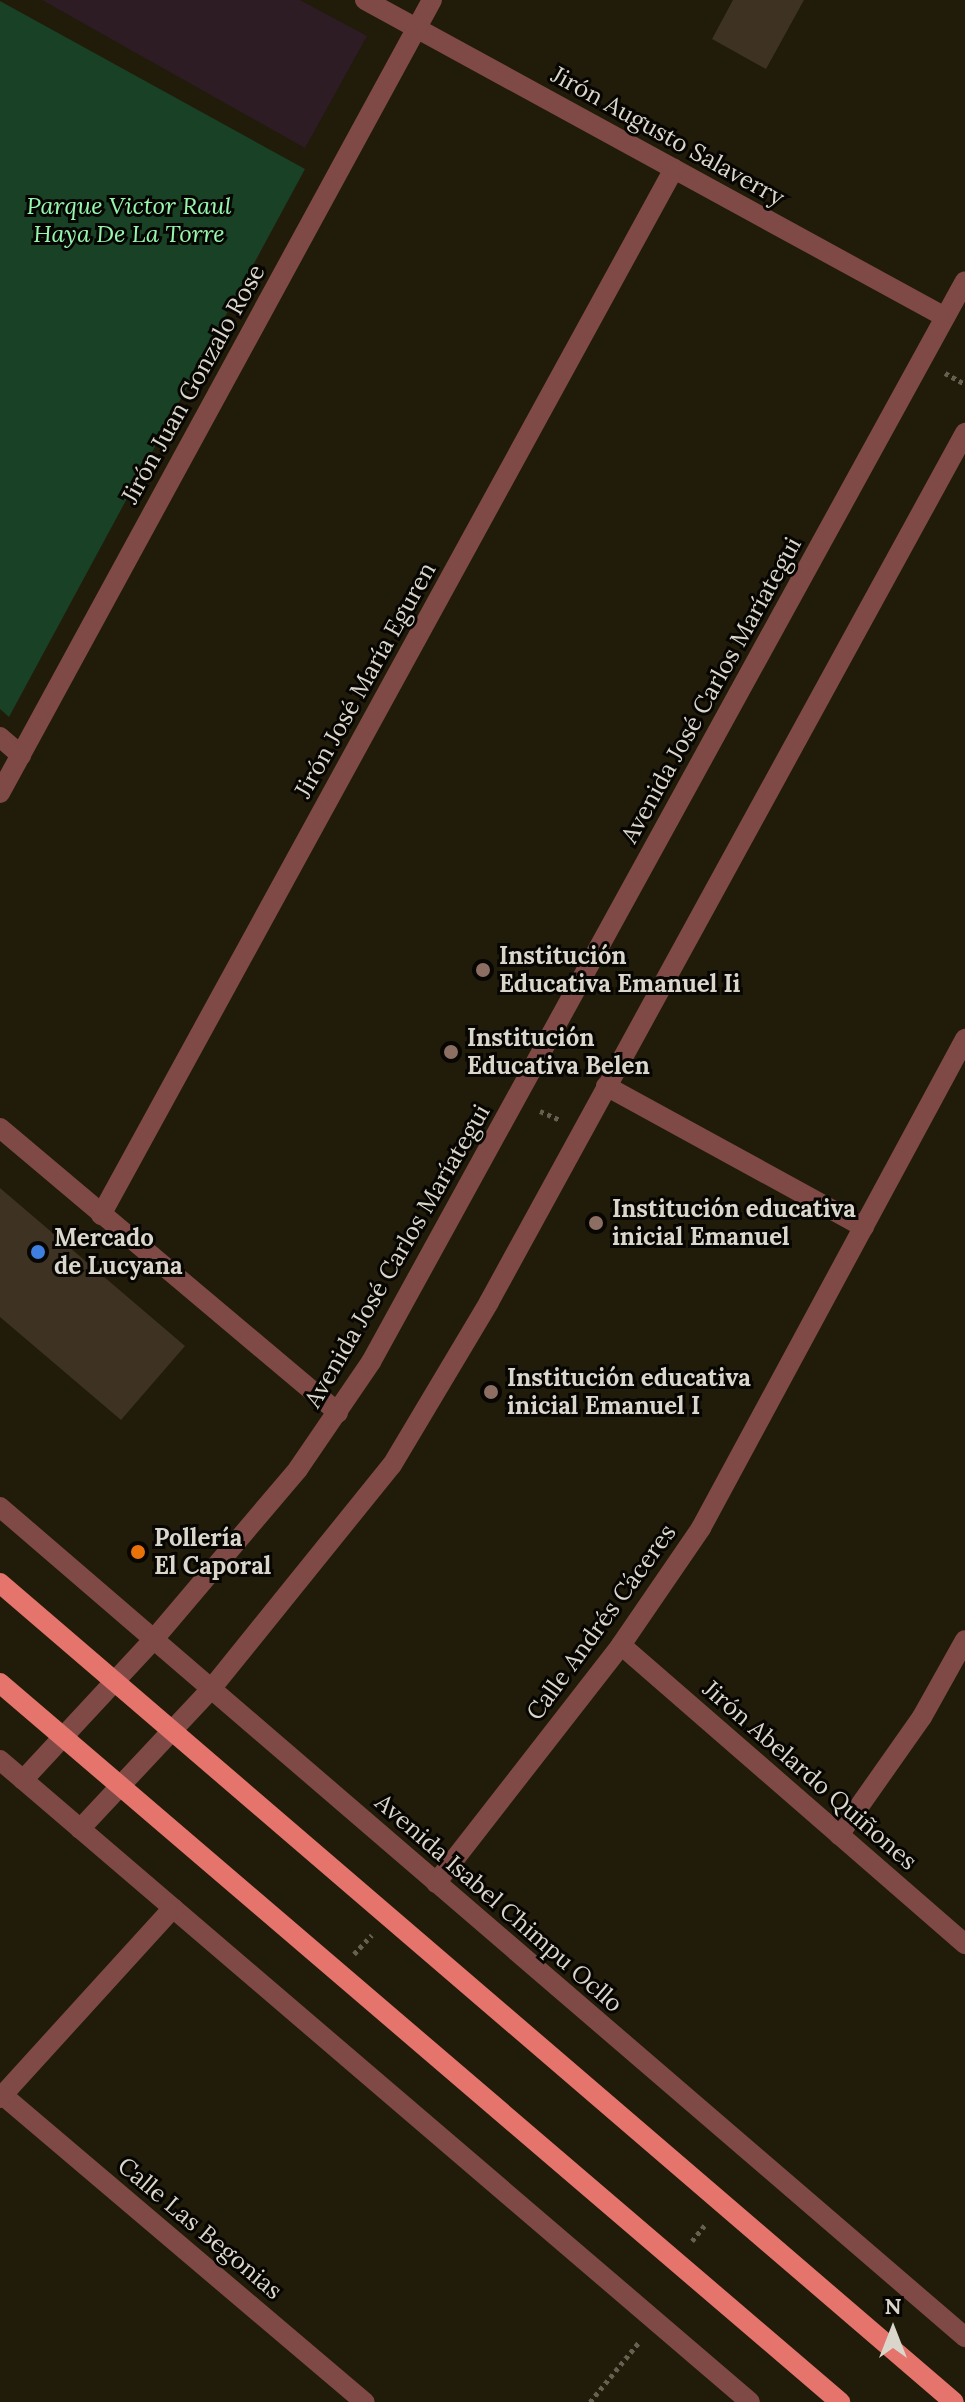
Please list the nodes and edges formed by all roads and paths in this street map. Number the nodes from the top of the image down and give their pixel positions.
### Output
1 (365, 0) edge
2 (432, 0) edge
3 (417, 28) junction
4 (674, 169) junction
5 (965, 281) edge
6 (945, 317) junction
7 (965, 433) edge
8 (0, 737) edge
9 (21, 755) junction
10 (0, 793) edge
11 (965, 1039) edge
12 (606, 1086) junction
13 (517, 1100) junction
14 (0, 1128) edge
15 (583, 1130) junction
16 (101, 1215) junction
17 (864, 1227) junction
18 (338, 1413) junction
19 (0, 1507) edge
20 (0, 1583) edge
21 (154, 1639) junction
22 (965, 1640) edge
23 (621, 1645) junction
24 (114, 1682) junction
25 (0, 1683) edge
26 (211, 1689) junction
27 (172, 1731) junction
28 (63, 1737) junction
29 (0, 1760) edge
30 (23, 1780) junction
31 (121, 1786) junction
32 (80, 1829) junction
33 (839, 1835) junction
34 (436, 1883) junction
35 (173, 1908) junction
36 (965, 1944) edge
37 (1, 2095) edge
38 (723, 2203) junction
39 (676, 2262) junction
40 (656, 2322) junction
41 (965, 2337) edge
42 (365, 2402) edge
43 (590, 2402) edge
44 (750, 2402) edge
45 (840, 2402) edge
46 (954, 2402) edge

1 - 3 street, Jirón Augusto Salaverry
2 - 3 street, Jirón Juan Gonzalo Rose
3 - 4 street, Jirón Augusto Salaverry
3 - 9 street, Jirón Juan Gonzalo Rose
4 - 6 street, Jirón Augusto Salaverry
4 - 16 street, Jirón José María Eguren
5 - 6 street, Avenida José Carlos Maríategui
6 - 13 street, Avenida José Carlos Maríategui
7 - 12 street
8 - 9 street
9 - 10 street, Jirón Juan Gonzalo Rose
11 - 17 street, Calle Andrés Cáceres
12 - 15 street
12 - 17 street
13 - 15 path
13 - 18 street, Avenida José Carlos Maríategui
14 - 16 street
15 - 26 street
16 - 18 street
17 - 23 street, Calle Andrés Cáceres
18 - 21 street, Avenida José Carlos Maríategui
19 - 21 street, Avenida Isabel Chimpu Ocllo
20 - 24 main road
21 - 24 street, Avenida José Carlos Maríategui
21 - 26 street, Avenida Isabel Chimpu Ocllo
22 - 33 street
23 - 33 street, Jirón Abelardo Quiñones
23 - 34 street, Calle Andrés Cáceres
24 - 27 main road
24 - 28 street, Avenida José Carlos Maríategui
25 - 28 main road
26 - 27 street
26 - 34 street, Avenida Isabel Chimpu Ocllo
27 - 31 street
27 - 38 main road
28 - 30 street, Avenida José Carlos Maríategui
28 - 31 main road
29 - 30 street
30 - 32 street
31 - 32 street
31 - 39 main road
32 - 35 street
33 - 36 street, Jirón Abelardo Quiñones
34 - 41 street, Avenida Isabel Chimpu Ocllo
35 - 37 street
35 - 40 street
37 - 42 street, Calle Las Begonias
38 - 39 path
38 - 46 main road
39 - 45 main road
40 - 43 path
40 - 44 street

